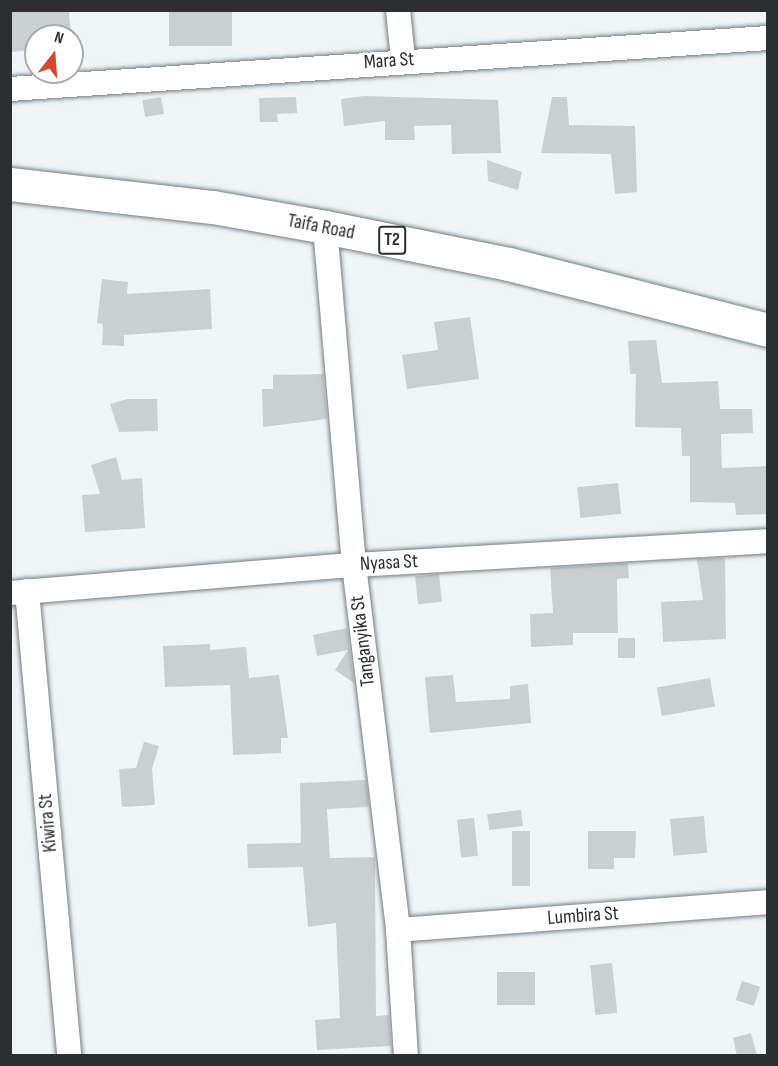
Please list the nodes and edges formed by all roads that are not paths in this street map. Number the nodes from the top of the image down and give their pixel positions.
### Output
1 (398, 10) edge
2 (768, 38) edge
3 (403, 59) junction
4 (10, 89) edge
5 (10, 184) edge
6 (325, 227) junction
7 (768, 330) edge
8 (768, 541) edge
9 (354, 565) junction
10 (19, 592) edge
11 (768, 902) edge
12 (398, 930) junction
13 (69, 1056) edge
14 (406, 1056) edge

1 - 3 street
2 - 3 street, Mara St
3 - 4 street, Mara St
5 - 6 highway, Taifa Road / T2
6 - 7 highway, Taifa Road / T2
6 - 9 street, Tanganyika St
8 - 9 street, Nyasa St
9 - 10 street, Nyasa St
9 - 12 street, Tanganyika St
10 - 13 street, Kiwira St
11 - 12 street, Lumbira St
12 - 14 street, Tanganyika St

